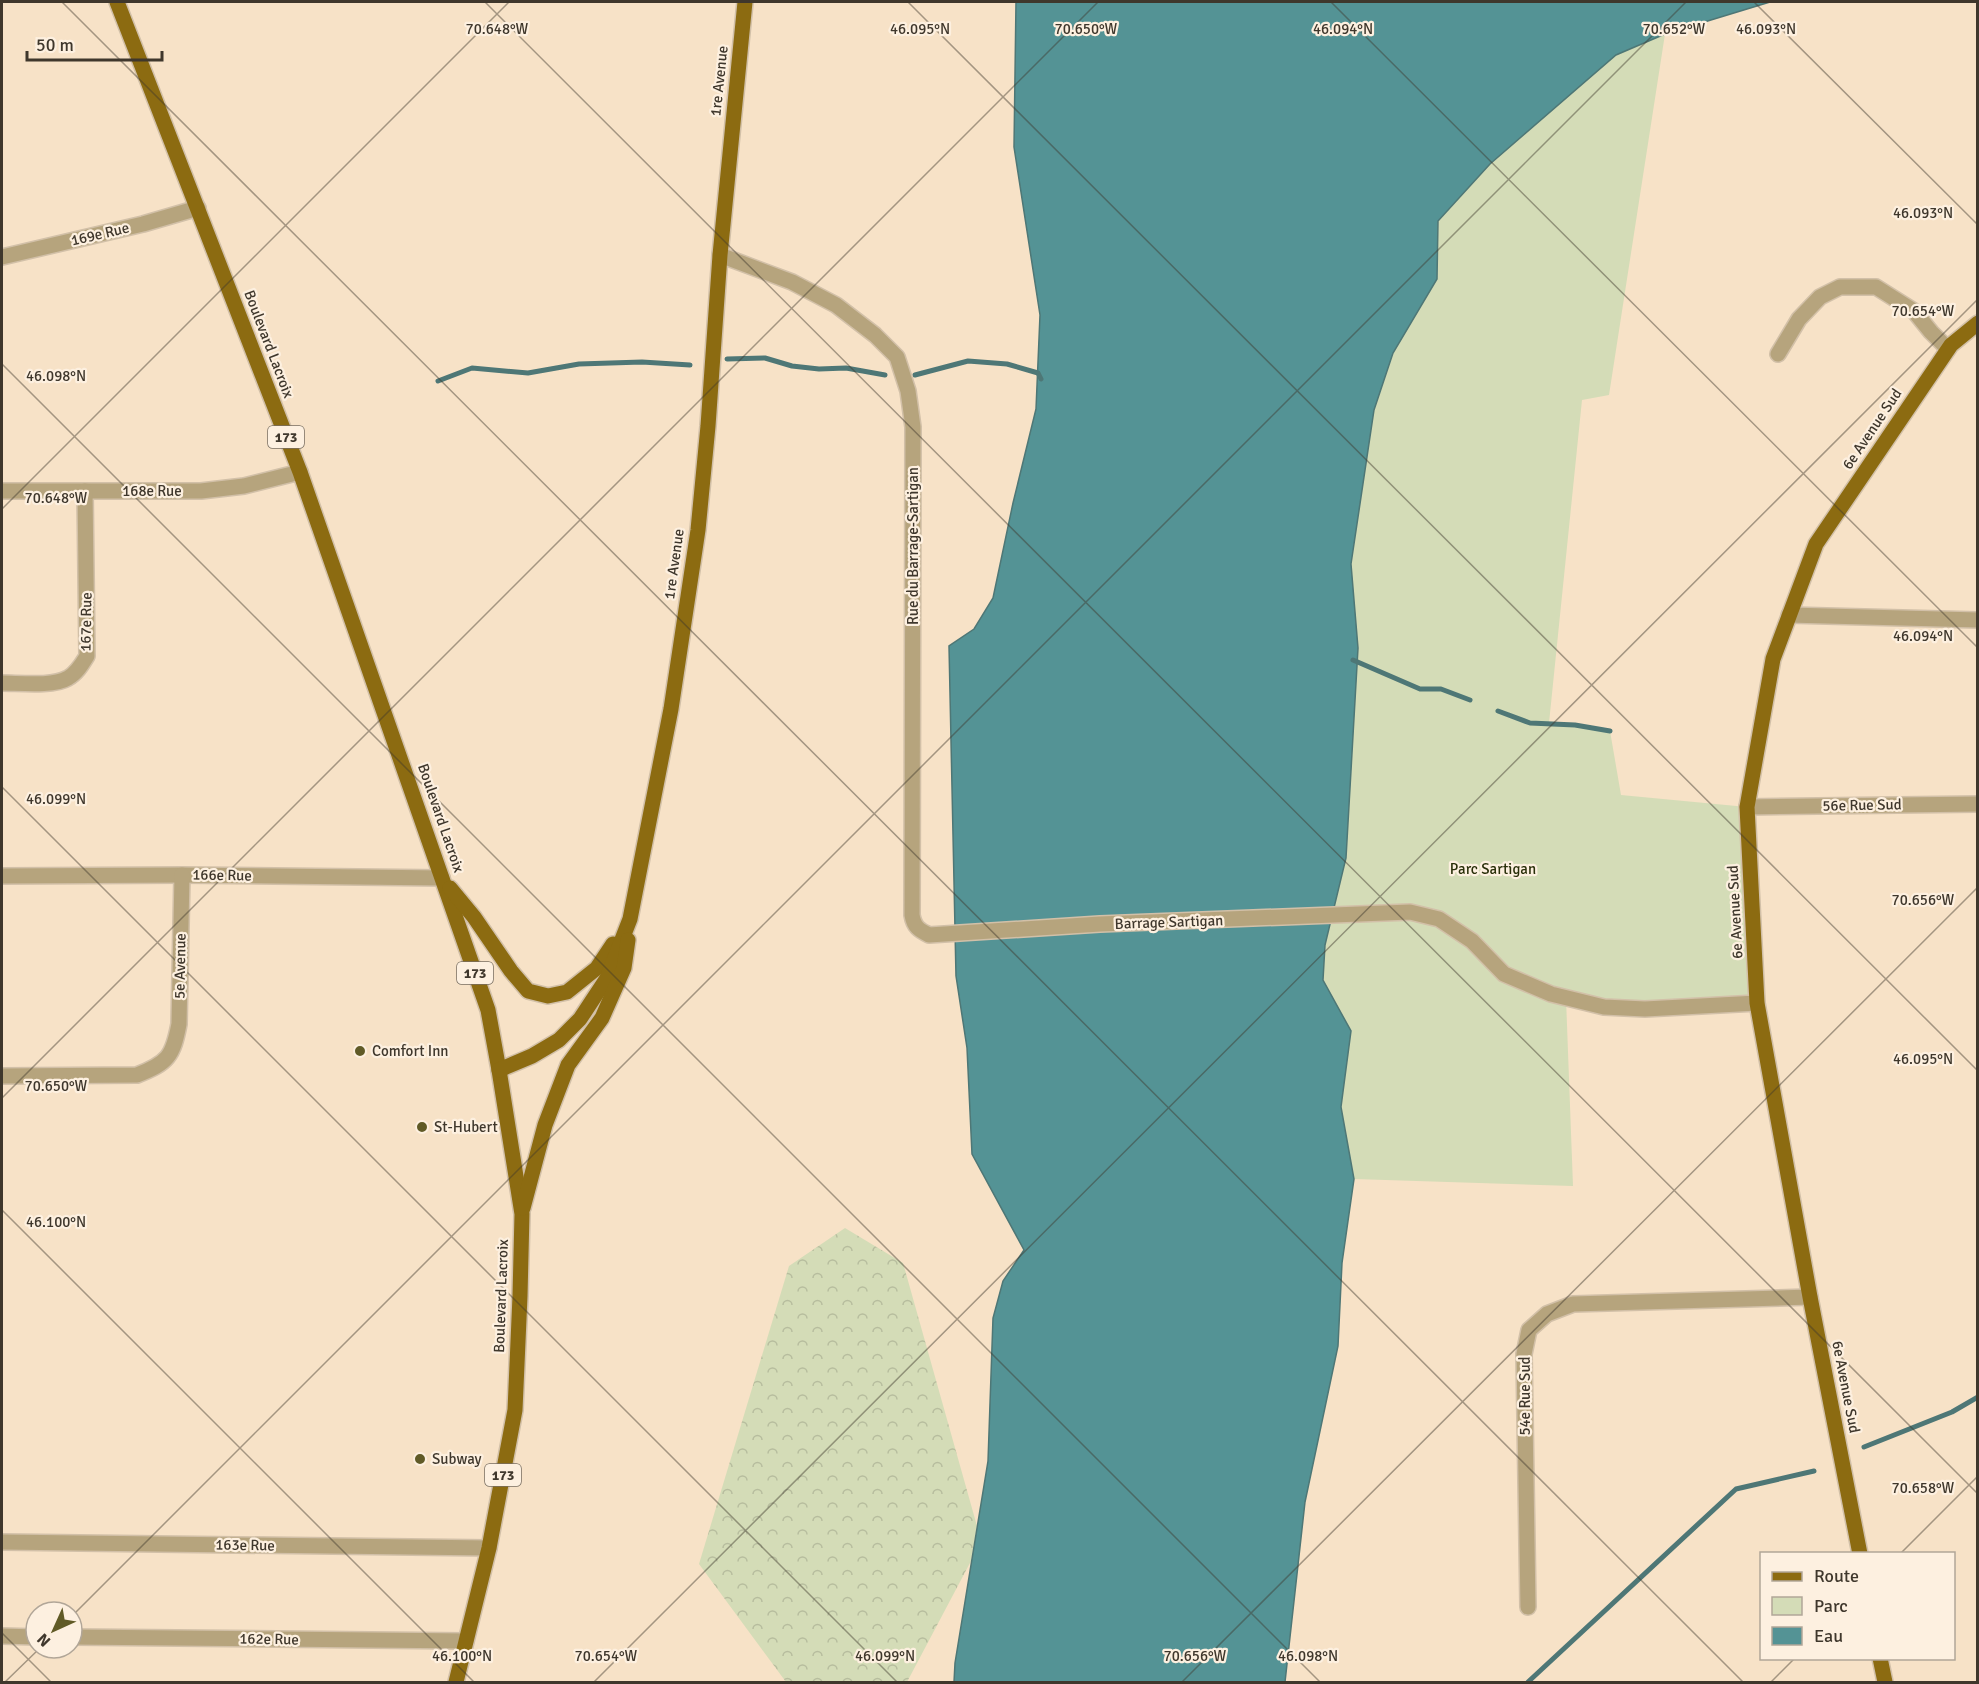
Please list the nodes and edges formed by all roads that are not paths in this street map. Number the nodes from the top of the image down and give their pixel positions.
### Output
1 (117, 2) edge
2 (745, 2) edge
3 (198, 208) junction
4 (720, 255) junction
5 (2, 257) edge
6 (1977, 323) edge
7 (1948, 349) junction
8 (1778, 354) dead end
9 (300, 472) junction
10 (2, 491) edge
11 (85, 491) junction
12 (1789, 615) junction
13 (1977, 620) edge
14 (2, 682) edge
15 (1977, 804) edge
16 (1747, 807) junction
17 (1977, 809) edge
18 (182, 875) junction
19 (2, 876) edge
20 (442, 878) junction
21 (630, 919) junction
22 (929, 935) joint
23 (1757, 1003) junction
24 (499, 1070) junction
25 (2, 1076) edge
26 (522, 1214) junction
27 (1810, 1297) junction
28 (2, 1542) edge
29 (489, 1548) junction
30 (1860, 1552) edge
31 (1528, 1607) dead end
32 (2, 1636) edge
33 (24, 1637) edge
34 (84, 1637) edge
35 (466, 1641) junction
36 (1880, 1660) edge
37 (456, 1683) edge
38 (1885, 1683) edge

1 - 3 main road, Boulevard Lacroix / 173
2 - 4 main road, 1re Avenue
3 - 5 street, 169e Rue
3 - 9 main road, Boulevard Lacroix / 173
4 - 21 main road, 1re Avenue
4 - 22 street, Rue du Barrage-Sartigan
6 - 7 main road, 6e Avenue Sud
7 - 8 street
7 - 12 main road, 6e Avenue Sud
9 - 11 street, 168e Rue
9 - 20 main road, Boulevard Lacroix / 173
10 - 11 street, 168e Rue
11 - 14 street, 167e Rue
12 - 13 street
12 - 16 main road, 6e Avenue Sud
15 - 16 street, 56e Rue Sud
15 - 17 street
16 - 23 main road, 6e Avenue Sud
18 - 19 street, 166e Rue
18 - 20 street, 166e Rue
18 - 25 street, 5e Avenue
20 - 21 main road
20 - 24 main road, Boulevard Lacroix / 173
21 - 24 main road, 1re Avenue
21 - 26 main road
22 - 23 street, Barrage Sartigan
23 - 27 main road, 6e Avenue Sud
24 - 26 main road, Boulevard Lacroix / 173
26 - 29 main road, Boulevard Lacroix / 173
27 - 30 main road, 6e Avenue Sud
27 - 31 street, 54e Rue Sud
28 - 29 street, 163e Rue
29 - 35 main road, Boulevard Lacroix / 173
32 - 33 street
34 - 35 street, 162e Rue
35 - 37 main road, Boulevard Lacroix / 173
36 - 38 main road

